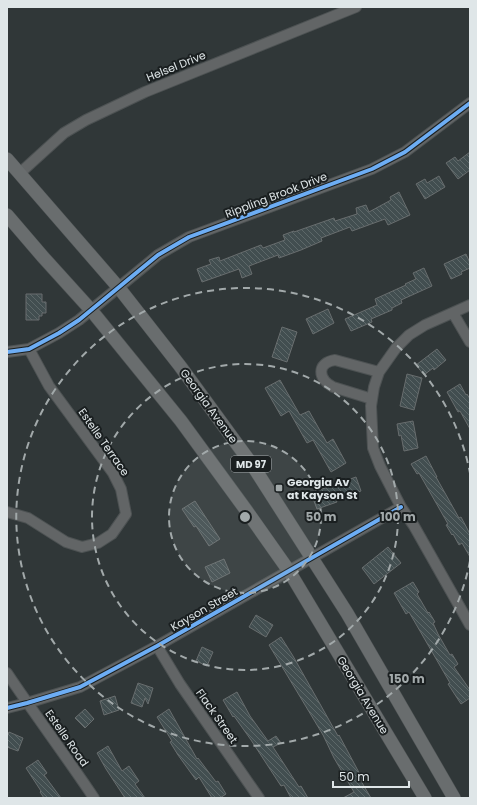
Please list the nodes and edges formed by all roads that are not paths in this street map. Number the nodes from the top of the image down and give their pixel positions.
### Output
1 (356, 7) edge
2 (470, 103) edge
3 (7, 159) edge
4 (20, 174) junction
5 (7, 215) edge
6 (119, 288) junction
7 (470, 305) edge
8 (91, 310) junction
9 (453, 313) junction
10 (470, 342) edge
11 (29, 349) junction
12 (7, 352) edge
13 (379, 372) junction
14 (372, 398) junction
15 (401, 507) junction
16 (7, 512) edge
17 (313, 558) junction
18 (289, 571) junction
19 (470, 625) edge
20 (157, 646) junction
21 (7, 673) edge
22 (28, 704) junction
23 (7, 708) edge
24 (94, 798) edge
25 (259, 798) edge
26 (425, 798) edge
27 (454, 798) edge

1 - 4 street, Helsel Drive
2 - 6 street, Rippling Brook Drive
3 - 4 main road, Georgia Avenue / MD 97
4 - 6 main road, Georgia Avenue / MD 97
5 - 8 main road, Georgia Avenue / MD 97
6 - 8 street, Rippling Brook Drive
6 - 17 main road, Georgia Avenue / MD 97
7 - 9 street
8 - 11 street, Rippling Brook Drive
8 - 18 main road, Georgia Avenue / MD 97
9 - 10 street
9 - 13 street
11 - 12 street
11 - 16 street, Estelle Terrace
13 - 14 street
13 - 14 street
14 - 15 street
15 - 17 street, Kayson Street
15 - 19 street
17 - 18 street, Kayson Street
17 - 27 main road, Georgia Avenue / MD 97
18 - 20 street, Kayson Street
18 - 26 main road, Georgia Avenue / MD 97
20 - 22 street, Kayson Street
20 - 25 street, Flack Street
21 - 22 street, Estelle Road
22 - 23 street, Kayson Street
22 - 24 street, Estelle Road

